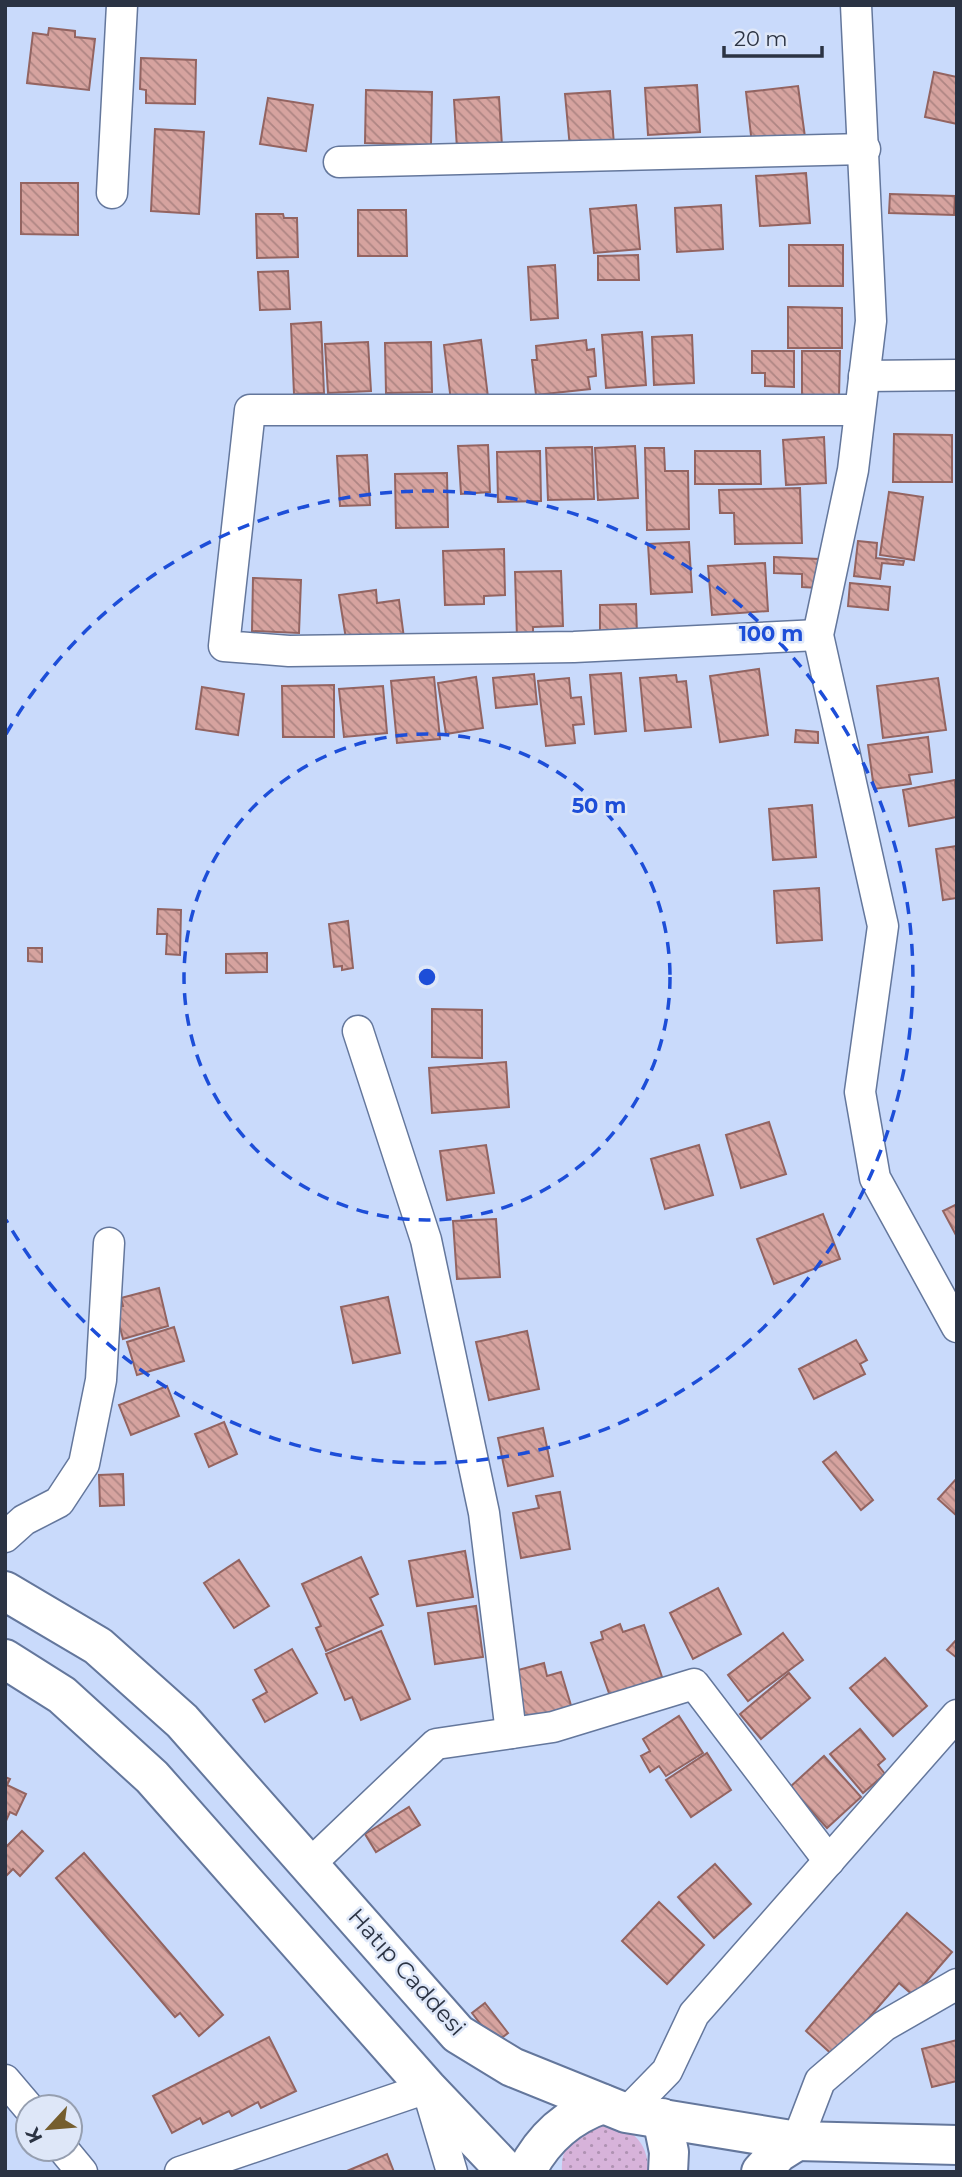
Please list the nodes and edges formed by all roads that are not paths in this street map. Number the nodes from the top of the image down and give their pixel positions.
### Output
1 (122, 5) edge
2 (856, 5) edge
3 (865, 149) junction
4 (339, 162) dead end
5 (112, 193) dead end
6 (957, 374) edge
7 (864, 376) junction
8 (859, 410) junction
9 (818, 635) junction
10 (358, 1031) dead end
11 (109, 1243) dead end
12 (957, 1327) edge
13 (5, 1537) edge
14 (5, 1591) edge
15 (5, 1659) edge
16 (957, 1715) edge
17 (511, 1733) junction
18 (829, 1861) junction
19 (310, 1864) junction
20 (957, 1984) edge
21 (427, 2088) junction
22 (630, 2112) junction
23 (797, 2141) junction
24 (957, 2144) edge
25 (180, 2172) edge
26 (452, 2172) edge
27 (507, 2172) edge
28 (526, 2172) edge
29 (668, 2172) edge
30 (761, 2172) edge

1 - 5 street
2 - 3 street
3 - 4 street
3 - 7 street
6 - 7 street
7 - 8 street
8 - 9 street
8 - 9 street
9 - 12 street
10 - 17 street
11 - 13 street
14 - 19 main road, Hatıp Caddesi
15 - 21 main road
16 - 18 street
17 - 18 street
17 - 19 street
18 - 22 street
19 - 22 main road, Hatıp Caddesi
20 - 23 street
21 - 25 street
21 - 26 street
21 - 27 main road
22 - 23 main road, Hatıp Caddesi
22 - 28 main road
22 - 29 main road
23 - 24 main road, Hatıp Caddesi
23 - 30 main road

